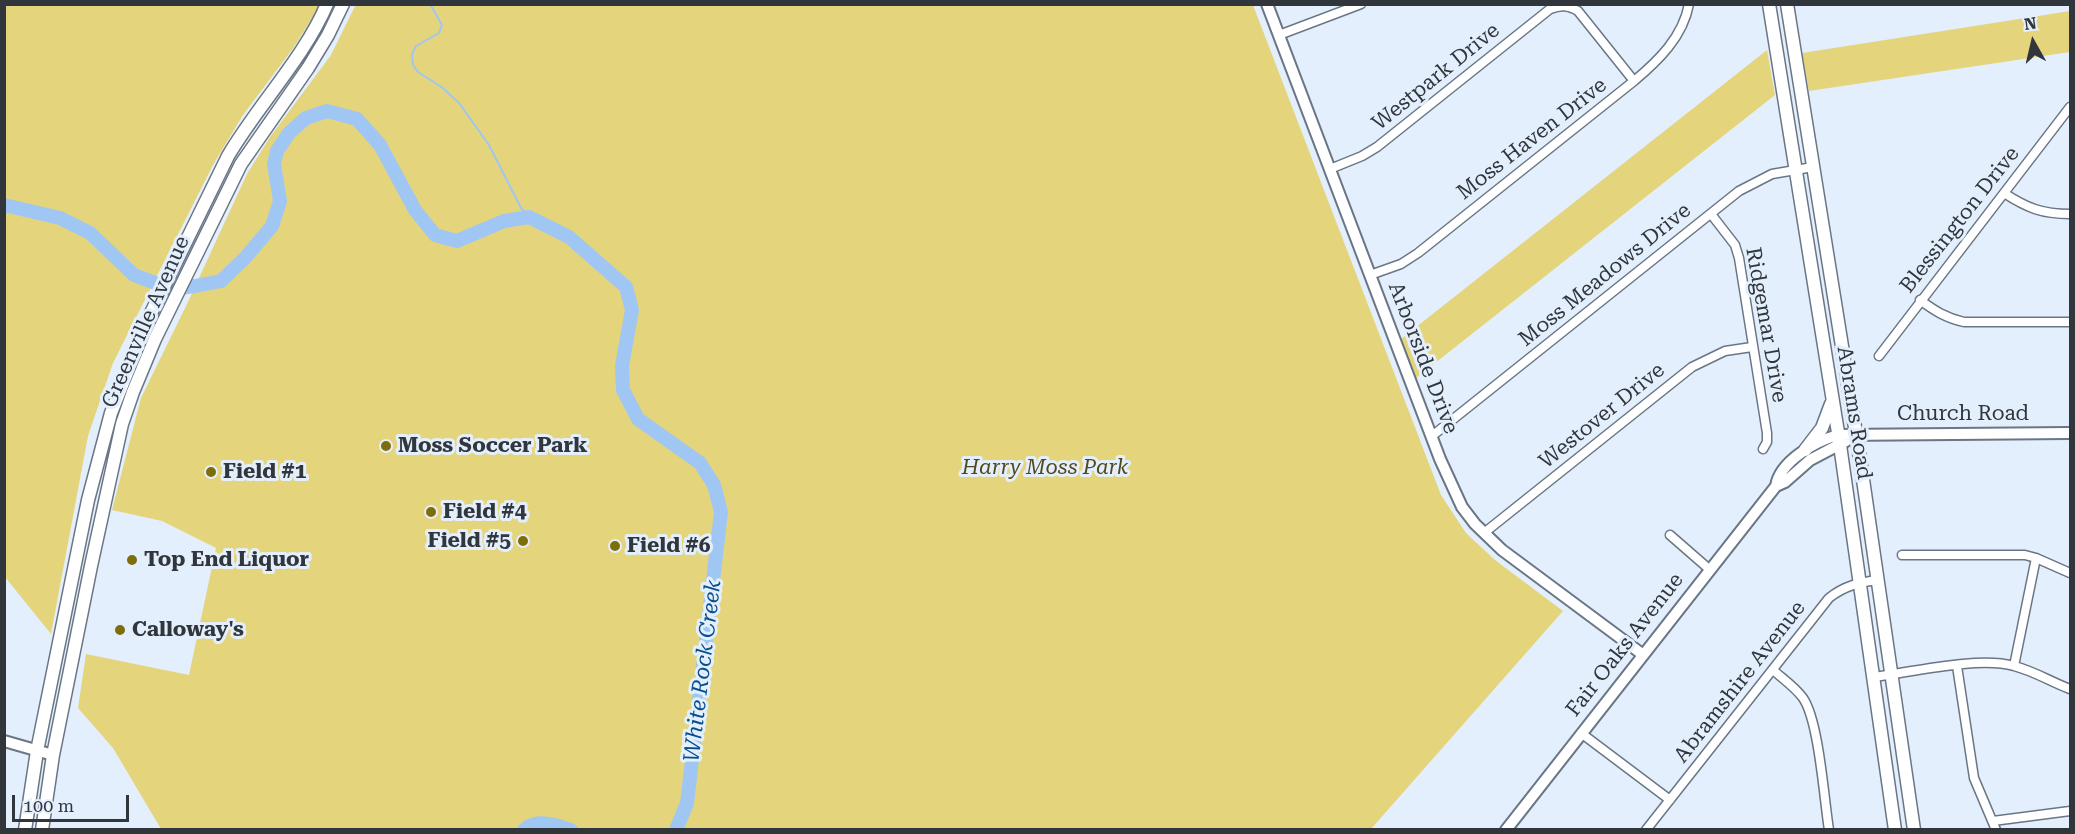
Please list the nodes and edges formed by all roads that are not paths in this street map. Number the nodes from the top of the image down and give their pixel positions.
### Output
1 (327, 4) edge
2 (343, 4) edge
3 (1267, 4) edge
4 (1362, 4) edge
5 (1689, 4) edge
6 (1769, 4) edge
7 (1787, 4) edge
8 (1279, 35) junction
9 (1634, 81) junction
10 (2070, 107) edge
11 (1813, 167) junction
12 (1330, 169) junction
13 (1795, 170) junction
14 (2004, 193) junction
15 (1711, 214) junction
16 (2070, 214) edge
17 (1370, 275) junction
18 (1920, 300) junction
19 (2070, 322) edge
20 (1752, 347) junction
21 (1879, 356) dead end
22 (1832, 397) junction
23 (108, 423) junction
24 (122, 424) junction
25 (2070, 433) edge
26 (1856, 434) junction
27 (1431, 436) junction
28 (1839, 440) junction
29 (1762, 449) dead end
30 (1805, 450) junction
31 (1776, 486) junction
32 (88, 501) junction
33 (105, 505) junction
34 (1484, 533) junction
35 (1670, 535) dead end
36 (1902, 555) dead end
37 (2036, 558) junction
38 (1710, 569) junction
39 (2070, 573) edge
40 (72, 578) junction
41 (1878, 580) junction
42 (87, 582) junction
43 (1860, 582) junction
44 (1642, 654) junction
45 (1957, 666) junction
46 (2014, 666) junction
47 (1773, 670) junction
48 (1892, 675) junction
49 (1874, 677) junction
50 (2070, 689) edge
51 (1581, 733) junction
52 (4, 741) edge
53 (37, 751) junction
54 (53, 755) junction
55 (1670, 800) junction
56 (2070, 811) edge
57 (1995, 825) edge
58 (25, 830) edge
59 (42, 830) edge
60 (1506, 830) edge
61 (1646, 830) edge
62 (1829, 830) edge
63 (1895, 830) edge
64 (1914, 830) edge

1 - 23 main road, Greenville Avenue
2 - 24 main road, Greenville Avenue
3 - 8 street, Arborside Drive
4 - 8 street
5 - 9 street, Moss Haven Drive
6 - 13 main road, Abrams Road
7 - 11 main road, Abrams Road
8 - 12 street, Arborside Drive
9 - 12 street, Westpark Drive
9 - 17 street, Moss Haven Drive
10 - 14 street, Blessington Drive
11 - 13 street, Moss Meadows Drive
11 - 26 main road, Abrams Road
12 - 17 street, Arborside Drive
13 - 15 street, Moss Meadows Drive
13 - 22 main road, Abrams Road
14 - 16 street
14 - 18 street, Blessington Drive
15 - 20 street, Ridgemar Drive
15 - 27 street, Moss Meadows Drive
17 - 27 street, Arborside Drive
18 - 19 street
18 - 21 street, Blessington Drive
20 - 29 street, Ridgemar Drive
20 - 34 street, Westover Drive
22 - 28 main road, Abrams Road
22 - 30 main road
23 - 24 main road
23 - 32 main road, Greenville Avenue
24 - 33 main road, Greenville Avenue
25 - 26 street, Church Road
26 - 28 street, Fair Oaks Avenue
26 - 41 main road, Abrams Road
27 - 34 street, Arborside Drive
28 - 30 street, Fair Oaks Avenue
28 - 31 street, Fair Oaks Avenue
28 - 43 main road, Abrams Road
30 - 31 street, Fair Oaks Avenue
31 - 38 street, Fair Oaks Avenue
32 - 33 main road
32 - 40 main road, Greenville Avenue
33 - 42 main road, Greenville Avenue
34 - 44 street, Arborside Drive
35 - 38 street
36 - 37 street
37 - 39 street
37 - 46 street
38 - 44 street, Fair Oaks Avenue
40 - 42 main road
40 - 53 main road, Greenville Avenue
41 - 43 street, Abramshire Avenue
41 - 48 main road, Abrams Road
42 - 54 main road, Greenville Avenue
43 - 47 street, Abramshire Avenue
43 - 49 main road, Abrams Road
44 - 51 street, Fair Oaks Avenue
45 - 46 street
45 - 48 street
45 - 57 street
46 - 50 street
47 - 55 street, Abramshire Avenue
47 - 62 street
48 - 49 street
48 - 64 main road, Abrams Road
49 - 63 main road, Abrams Road
51 - 55 street
51 - 60 street, Fair Oaks Avenue
52 - 53 street
53 - 54 street
53 - 58 main road, Greenville Avenue
54 - 59 main road, Greenville Avenue
55 - 61 street, Abramshire Avenue
56 - 57 street

